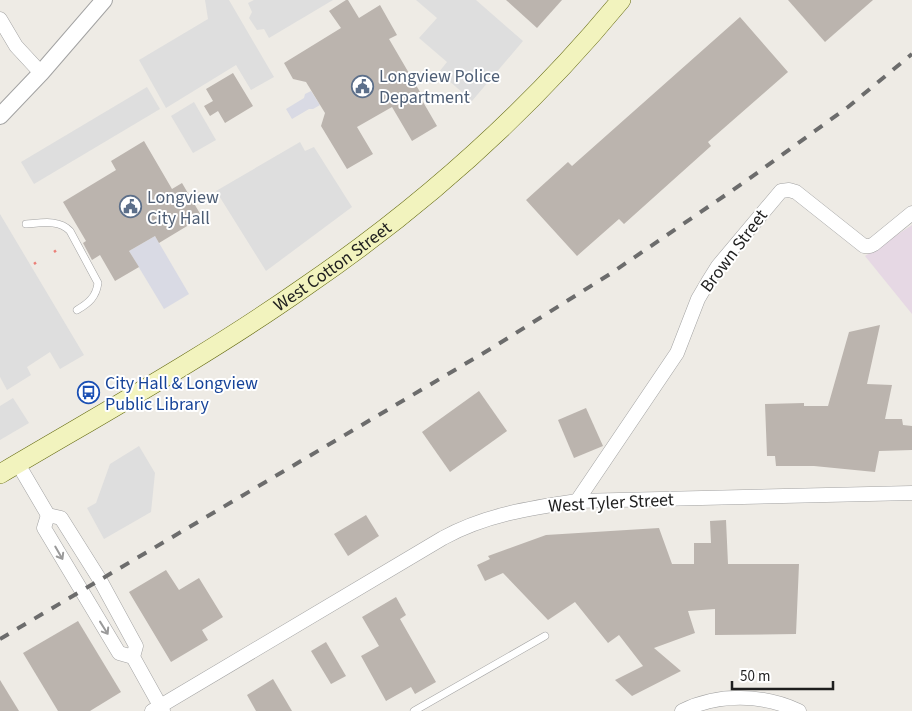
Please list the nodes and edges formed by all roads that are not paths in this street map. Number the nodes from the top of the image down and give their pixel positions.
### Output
1 (104, 0) edge
2 (621, 0) edge
3 (0, 19) edge
4 (41, 73) junction
5 (0, 116) edge
6 (912, 214) edge
7 (26, 224) dead end
8 (77, 310) dead end
9 (18, 464) junction
10 (0, 474) edge
11 (912, 493) edge
12 (577, 501) junction
13 (48, 515) junction
14 (545, 636) dead end
15 (133, 657) junction
16 (159, 709) edge
17 (414, 711) edge
18 (682, 711) edge
19 (798, 711) edge

1 - 4 street
2 - 9 main road, West Cotton Street
3 - 4 street
4 - 5 street
6 - 12 street, Brown Street
7 - 8 lane
9 - 10 main road, West Cotton Street
9 - 13 street
11 - 12 street, West Tyler Street
12 - 16 street, West Tyler Street
13 - 15 street
13 -> 15 street
14 - 17 lane
15 - 16 street
18 - 19 street

